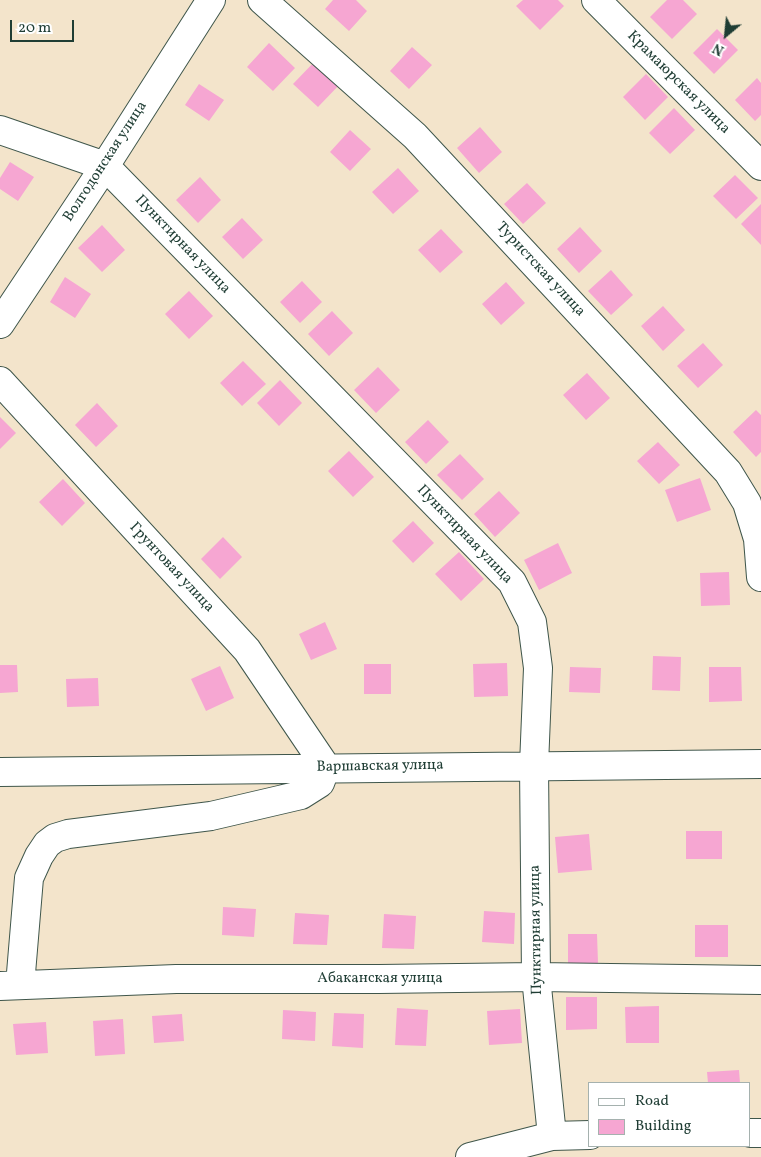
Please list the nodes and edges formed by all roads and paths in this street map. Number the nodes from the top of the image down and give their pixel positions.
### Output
1 (211, 0) edge
2 (262, 0) edge
3 (596, 0) edge
4 (0, 130) edge
5 (105, 166) junction
6 (761, 166) edge
7 (0, 324) edge
8 (0, 381) edge
9 (761, 578) edge
10 (761, 764) edge
11 (534, 765) junction
12 (326, 768) junction
13 (0, 772) edge
14 (536, 977) junction
15 (761, 980) edge
16 (10, 986) edge
17 (588, 1135) edge
18 (552, 1136) junction
19 (470, 1157) edge

1 - 5 street, Волгодонская улица
2 - 9 street, Туристская улица
3 - 6 street, Крамаюрская улица
4 - 5 street, Пунктирная улица
5 - 7 street, Волгодонская улица
5 - 11 street, Пунктирная улица
8 - 12 street, Грунтовая улица
10 - 11 street, Варшавская улица
11 - 12 street, Варшавская улица
11 - 14 street, Пунктирная улица
12 - 13 street, Варшавская улица
12 - 16 street
14 - 15 street, Абаканская улица
14 - 16 street, Абаканская улица
14 - 18 street, Пунктирная улица
17 - 18 street
18 - 19 street

